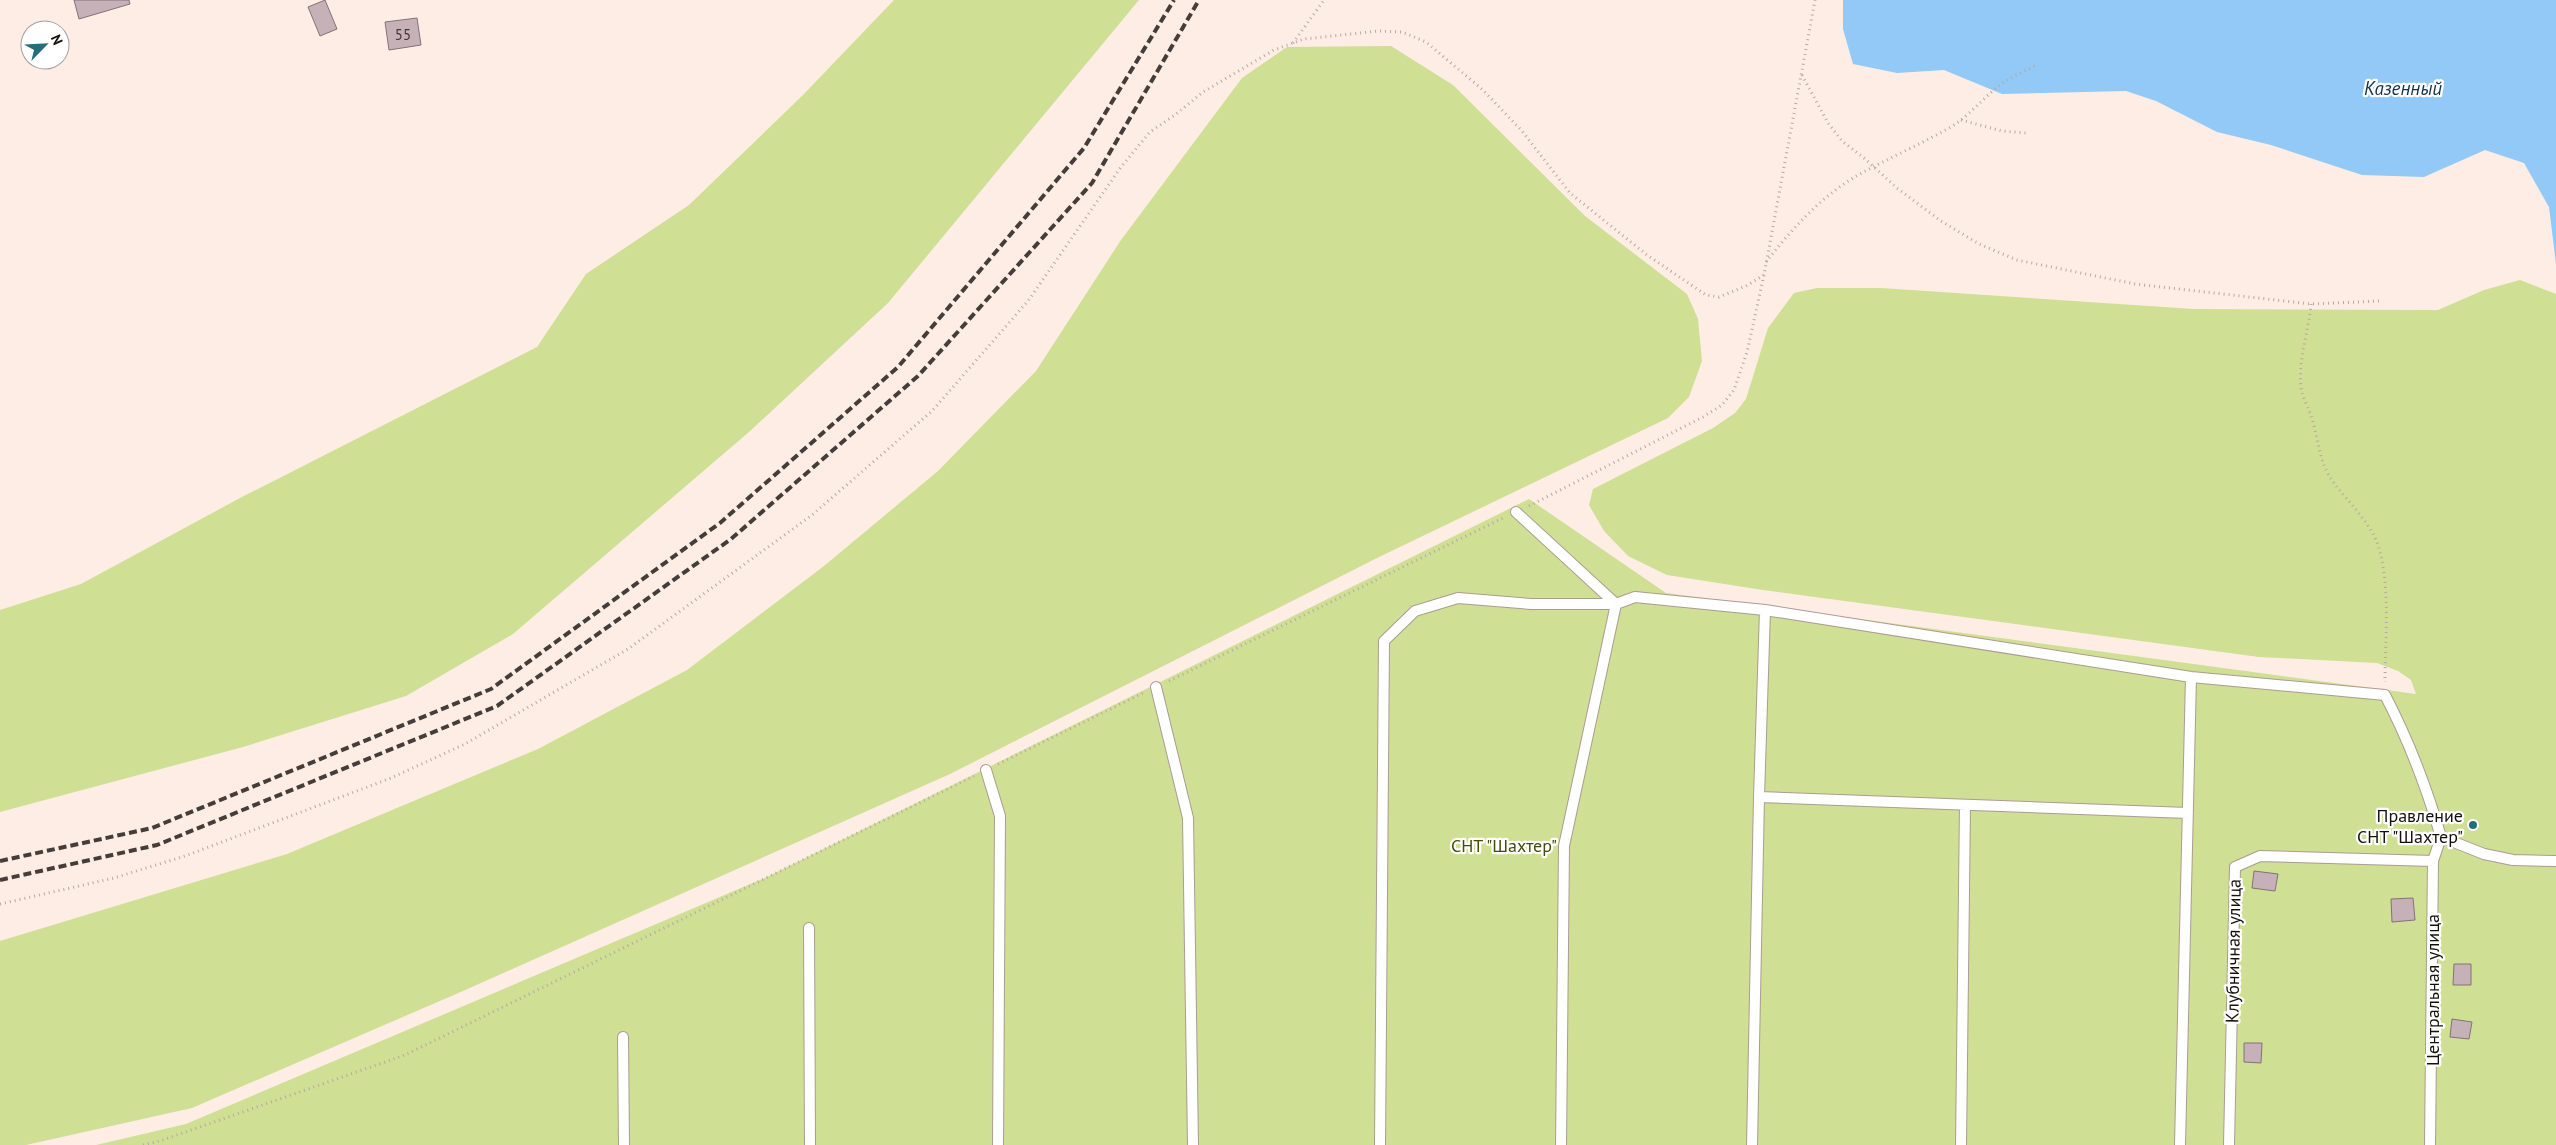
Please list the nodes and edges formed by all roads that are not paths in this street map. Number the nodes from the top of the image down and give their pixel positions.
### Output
1 (1516, 512) road end
2 (1616, 604) junction
3 (1765, 610) junction
4 (2191, 677) junction
5 (1156, 687) road end
6 (986, 770) road end
7 (1759, 797) junction
8 (1965, 805) junction
9 (2188, 813) junction
10 (2441, 837) junction
11 (2432, 861) junction
12 (2556, 861) edge
13 (810, 928) dead end
14 (624, 1037) dead end
15 (624, 1145) edge
16 (810, 1145) edge
17 (998, 1145) edge
18 (1192, 1145) edge
19 (1380, 1145) edge
20 (1561, 1145) edge
21 (1752, 1145) edge
22 (1961, 1145) edge
23 (2180, 1145) edge
24 (2230, 1145) edge
25 (2430, 1145) edge

1 - 2 lane
2 - 3 lane
2 - 19 lane
2 - 20 lane
3 - 4 lane
3 - 7 lane
4 - 9 lane
4 - 10 lane
5 - 18 lane
6 - 17 lane
7 - 8 lane
7 - 21 lane
8 - 9 lane
8 - 22 lane
9 - 23 lane
10 - 11 lane, Центральная улица
10 - 12 lane
11 - 24 lane, Клубничная улица
11 - 25 lane, Центральная улица
13 - 16 lane
14 - 15 lane

